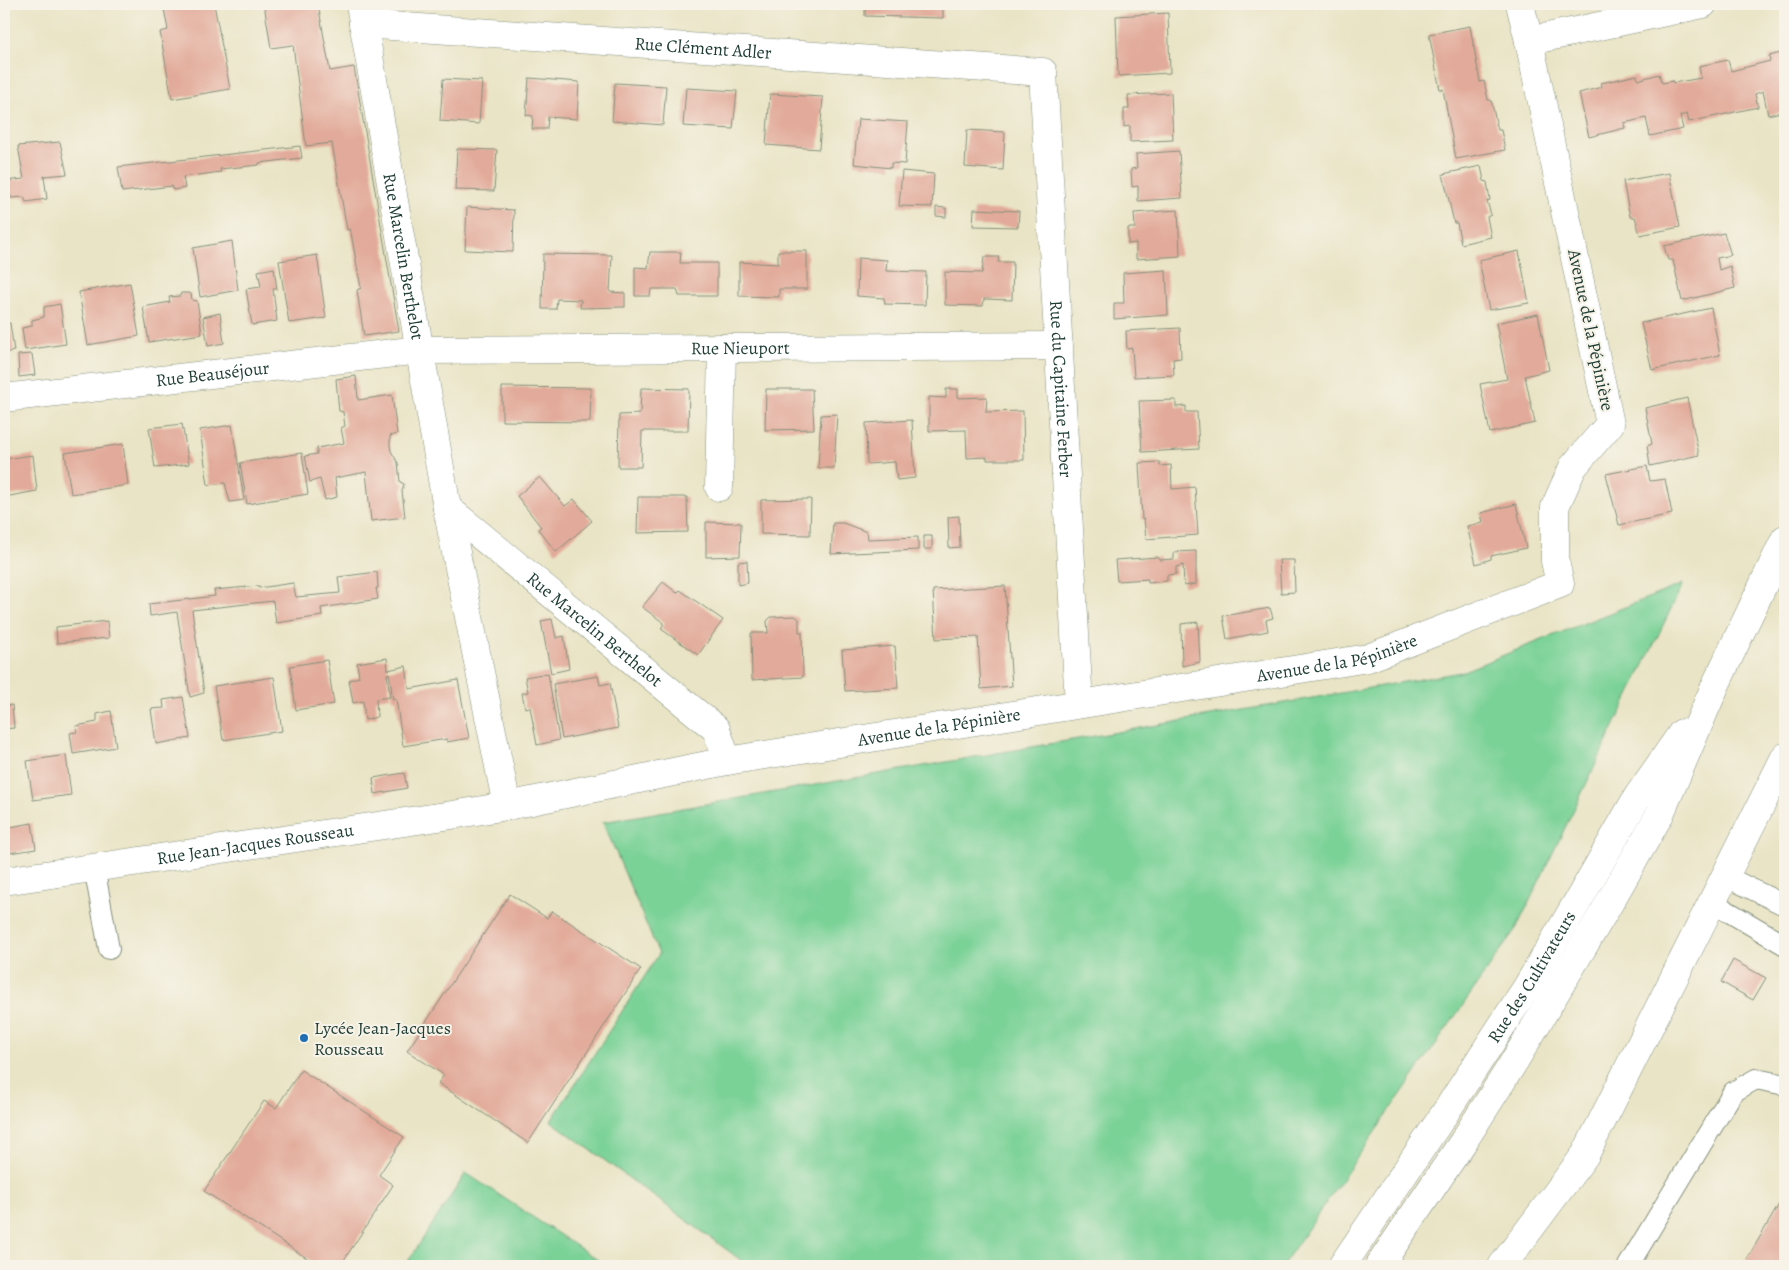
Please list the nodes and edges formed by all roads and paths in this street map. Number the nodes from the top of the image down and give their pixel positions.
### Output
1 (1520, 4) edge
2 (1703, 4) edge
3 (362, 14) edge
4 (1529, 41) junction
5 (1043, 72) joint
6 (1059, 346) junction
7 (722, 348) junction
8 (420, 350) junction
9 (4, 398) edge
10 (719, 487) dead end
11 (447, 508) junction
12 (1785, 539) edge
13 (1785, 560) edge
14 (1745, 623) junction
15 (1716, 684) junction
16 (1079, 704) junction
17 (1785, 757) edge
18 (727, 761) junction
19 (506, 806) junction
20 (94, 867) junction
21 (1725, 876) junction
22 (4, 881) edge
23 (1712, 902) junction
24 (1785, 904) edge
25 (1785, 946) edge
26 (109, 949) dead end
27 (1785, 1084) edge
28 (1342, 1266) edge
29 (1379, 1266) edge
30 (1502, 1266) edge
31 (1628, 1266) edge

1 - 4 street, Avenue de la Pépinière
2 - 4 street
3 - 5 street, Rue Clément Adler
3 - 8 street, Rue Marcelin Berthelot
4 - 16 street, Avenue de la Pépinière
5 - 6 street, Rue du Capitaine Ferber
6 - 7 street, Rue Nieuport
6 - 16 street, Rue du Capitaine Ferber
7 - 8 street, Rue Nieuport
7 - 10 street
8 - 9 street, Rue Beauséjour
8 - 11 street, Rue Marcelin Berthelot
11 - 18 street, Rue Marcelin Berthelot
11 - 19 street, Rue Marcelin Berthelot
12 - 14 street, Rue des Cultivateurs
13 - 14 street
14 - 15 street, Rue des Cultivateurs
15 - 28 street, Rue des Cultivateurs
15 - 29 street, Rue des Cultivateurs
16 - 18 street, Avenue de la Pépinière
17 - 21 street
18 - 19 street, Avenue de la Pépinière
19 - 20 street, Rue Jean-Jacques Rousseau
20 - 22 street, Rue Jean-Jacques Rousseau
20 - 26 lane
21 - 23 street
21 - 24 lane
23 - 25 lane
23 - 30 street
27 - 31 lane

